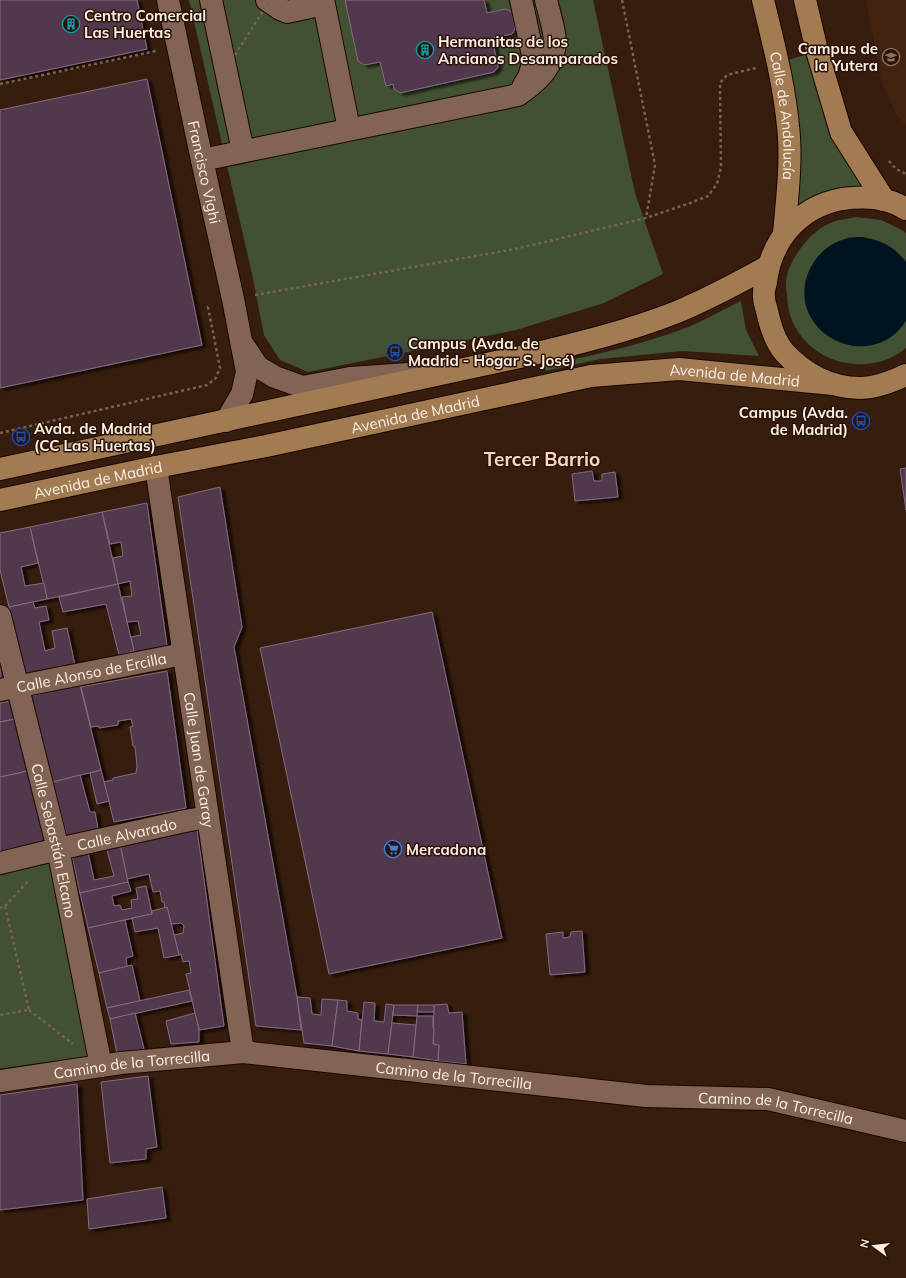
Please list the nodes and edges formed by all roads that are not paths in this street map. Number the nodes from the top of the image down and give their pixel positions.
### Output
1 (168, 0) edge
2 (211, 0) edge
3 (269, 0) edge
4 (522, 0) edge
5 (546, 0) edge
6 (763, 0) edge
7 (805, 0) edge
8 (518, 95) junction
9 (349, 129) junction
10 (243, 151) junction
11 (202, 160) junction
12 (900, 205) edge
13 (784, 233) junction
14 (767, 267) junction
15 (243, 344) junction
16 (448, 372) junction
17 (900, 382) edge
18 (833, 384) junction
19 (226, 421) junction
20 (156, 467) junction
21 (0, 469) edge
22 (0, 500) edge
23 (0, 616) edge
24 (183, 654) junction
25 (9, 688) edge
26 (208, 817) junction
27 (58, 849) junction
28 (0, 863) edge
29 (243, 1052) junction
30 (101, 1066) junction
31 (0, 1080) edge
32 (906, 1131) edge

1 - 11 street, Francisco Vighi
2 - 10 street
3 - 9 street
4 - 8 street
5 - 8 street
6 - 13 main road, Calle de Andalucía
7 - 12 main road
8 - 9 street
9 - 10 street
10 - 11 street
11 - 15 street, Francisco Vighi
12 - 13 main road
13 - 14 main road
14 - 16 main road, Avenida de Madrid
14 - 18 main road
15 - 16 street, Francisco Vighi
15 - 19 street, Francisco Vighi
16 - 19 main road, Avenida de Madrid
17 - 18 main road
18 - 20 main road, Avenida de Madrid
19 - 21 main road, Avenida de Madrid
20 - 22 main road, Avenida de Madrid
20 - 24 street, Calle Juan de Garay
23 - 25 street, Calle Sebastián Elcano
24 - 25 street, Calle Alonso de Ercilla
24 - 26 street, Calle Juan de Garay
25 - 27 street, Calle Sebastián Elcano
26 - 27 street, Calle Alvarado
26 - 29 street, Calle Juan de Garay
27 - 28 street, Calle Alvarado
27 - 30 street, Calle Sebastián Elcano
29 - 30 street, Camino de la Torrecilla
29 - 32 street, Camino de la Torrecilla
30 - 31 street, Camino de la Torrecilla

